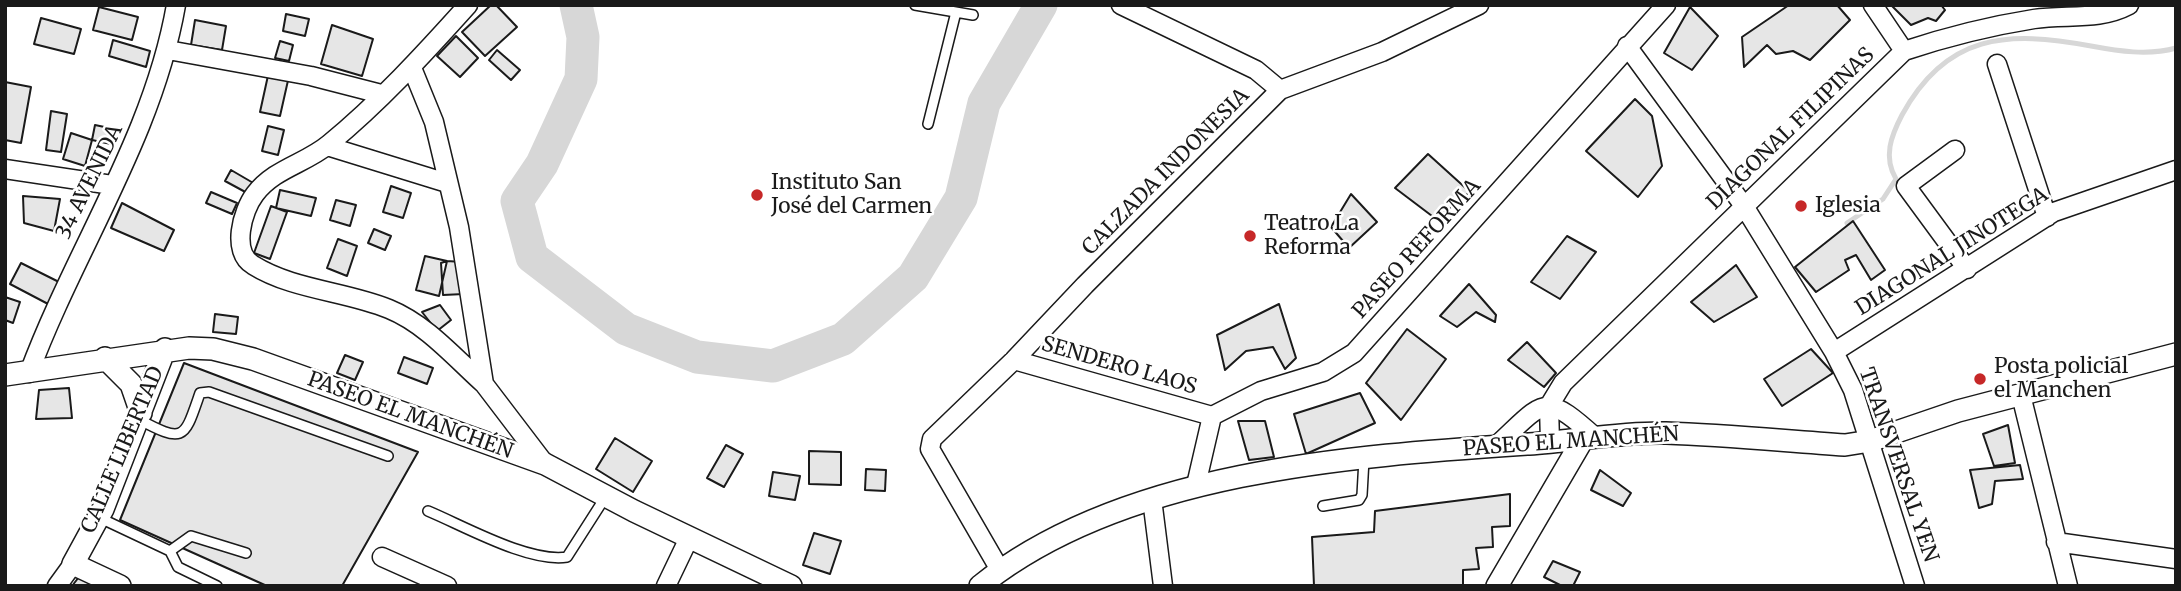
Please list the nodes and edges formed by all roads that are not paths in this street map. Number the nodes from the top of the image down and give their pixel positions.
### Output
1 (176, 5) edge
2 (468, 5) edge
3 (915, 5) edge
4 (1121, 5) edge
5 (1479, 5) edge
6 (1666, 5) edge
7 (1873, 5) edge
8 (2129, 5) edge
9 (956, 12) junction
10 (973, 15) dead end
11 (1627, 46) junction
12 (169, 50) junction
13 (1904, 51) junction
14 (1997, 64) dead end
15 (412, 68) junction
16 (1280, 90) junction
17 (381, 94) junction
18 (928, 124) dead end
19 (327, 146) junction
20 (1955, 150) dead end
21 (5, 169) edge
22 (2176, 170) edge
23 (447, 183) junction
24 (112, 185) junction
25 (1744, 206) junction
26 (2047, 217) junction
27 (1967, 269) junction
28 (165, 349) junction
29 (1834, 352) junction
30 (2176, 354) edge
31 (105, 359) junction
32 (1014, 360) junction
33 (29, 373) junction
34 (5, 375) edge
35 (484, 384) junction
36 (2021, 395) junction
37 (1549, 406) junction
38 (139, 416) junction
39 (1212, 416) junction
40 (1590, 438) junction
41 (1870, 441) junction
42 (1550, 442) junction
43 (1496, 446) junction
44 (388, 456) dead end
45 (1364, 459) junction
46 (545, 464) junction
47 (1196, 485) junction
48 (606, 496) junction
49 (1152, 499) junction
50 (1323, 506) dead end
51 (428, 511) dead end
52 (98, 517) junction
53 (689, 538) junction
54 (2056, 542) junction
55 (170, 551) junction
56 (246, 553) dead end
57 (382, 557) dead end
58 (2176, 559) edge
59 (73, 564) junction
60 (1000, 570) junction
61 (57, 586) edge
62 (120, 586) edge
63 (217, 586) edge
64 (447, 586) edge
65 (666, 586) edge
66 (791, 586) edge
67 (980, 586) edge
68 (1163, 586) edge
69 (1497, 586) edge
70 (1915, 586) edge
71 (2068, 586) edge

1 - 12 street, 34 AVENIDA
2 - 15 street
3 - 9 lane
4 - 16 street
5 - 16 street, CALZADA INDONESIA
6 - 11 street, PASEO REFORMA
7 - 13 street
8 - 13 street, DIAGONAL FILIPINAS
9 - 10 lane
9 - 18 lane
11 - 25 street, TRANSVERSAL YEN
11 - 39 street, PASEO REFORMA
12 - 17 street
12 - 24 street, 34 AVENIDA
13 - 25 street, DIAGONAL FILIPINAS
14 - 26 street
15 - 17 street
15 - 23 street
16 - 32 street, CALZADA INDONESIA
17 - 19 street
19 - 23 street
19 - 35 street
20 - 27 street
21 - 24 street
22 - 26 street, DIAGONAL JINOTEGA
23 - 35 street
24 - 33 street, 34 AVENIDA
25 - 29 street, TRANSVERSAL YEN
25 - 37 street, DIAGONAL FILIPINAS
26 - 27 street, DIAGONAL JINOTEGA
27 - 29 street, DIAGONAL JINOTEGA
28 - 31 street, PASEO EL MANCHÉN
28 - 38 street, CALLE LIBERTAD
28 - 46 street, PASEO EL MANCHÉN
29 - 41 street, TRANSVERSAL YEN
30 - 36 street, PASEO EL MANCHÉN
31 - 33 street, PASEO EL MANCHÉN
31 - 38 street
32 - 39 street, SENDERO LAOS
32 - 60 street, CALZADA INDONESIA
33 - 34 street, PASEO EL MANCHÉN
35 - 46 street
36 - 41 street, PASEO EL MANCHÉN
36 - 54 street
37 - 40 street
37 - 42 street
37 - 43 street, DIAGONAL FILIPINAS
38 - 44 lane
38 - 52 street, CALLE LIBERTAD
39 - 47 street
40 - 41 street, PASEO EL MANCHÉN
40 - 42 street, PASEO EL MANCHÉN
40 - 69 street
41 - 70 street, TRANSVERSAL YEN
42 - 43 street, PASEO EL MANCHÉN
43 - 45 street, PASEO EL MANCHÉN
45 - 47 street, PASEO EL MANCHÉN
45 - 50 lane
46 - 48 street, PASEO EL MANCHÉN
47 - 49 street, PASEO EL MANCHÉN
48 - 51 lane
48 - 53 street, PASEO EL MANCHÉN
49 - 60 street, PASEO EL MANCHÉN
49 - 68 street
52 - 55 lane
52 - 59 street, CALLE LIBERTAD
53 - 65 street
53 - 66 street, PASEO EL MANCHÉN
54 - 58 street
54 - 71 street
55 - 56 lane
55 - 63 lane
57 - 64 street
59 - 61 street, CALLE LIBERTAD
59 - 62 street
60 - 67 street, PASEO EL MANCHÉN

